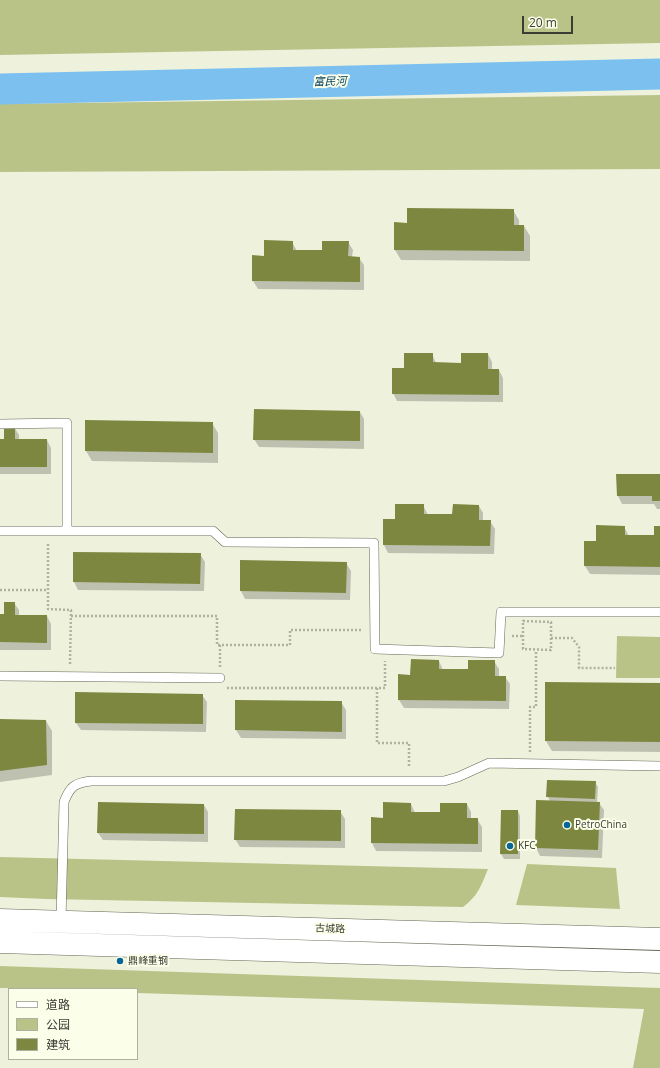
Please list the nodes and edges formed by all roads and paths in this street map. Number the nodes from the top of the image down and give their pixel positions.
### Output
1 (0, 424) edge
2 (0, 531) edge
3 (48, 531) junction
4 (67, 531) junction
5 (0, 590) edge
6 (48, 590) junction
7 (660, 612) edge
8 (71, 616) junction
9 (375, 630) junction
10 (551, 638) junction
11 (220, 645) junction
12 (384, 650) junction
13 (536, 650) junction
14 (615, 668) dead end
15 (0, 676) edge
16 (70, 676) junction
17 (220, 678) junction
18 (377, 688) junction
19 (530, 763) junction
20 (660, 766) edge
21 (409, 781) junction
22 (0, 920) edge
23 (61, 921) junction
24 (660, 939) edge
25 (0, 942) edge
26 (660, 962) edge

1 - 4 lane
2 - 3 lane
3 - 4 lane
3 - 6 path
4 - 9 lane
5 - 6 path
6 - 8 path
7 - 12 lane
8 - 11 path
8 - 16 path
9 - 11 path
9 - 12 lane
10 - 13 path
10 - 13 path
10 - 14 path
11 - 17 path
12 - 18 path
13 - 19 path
15 - 16 lane
16 - 17 lane
17 - 18 path
18 - 21 path
19 - 20 lane
19 - 21 lane
21 - 23 lane
22 - 23 main road, 古城路
23 - 24 main road, 古城路
25 - 26 main road

